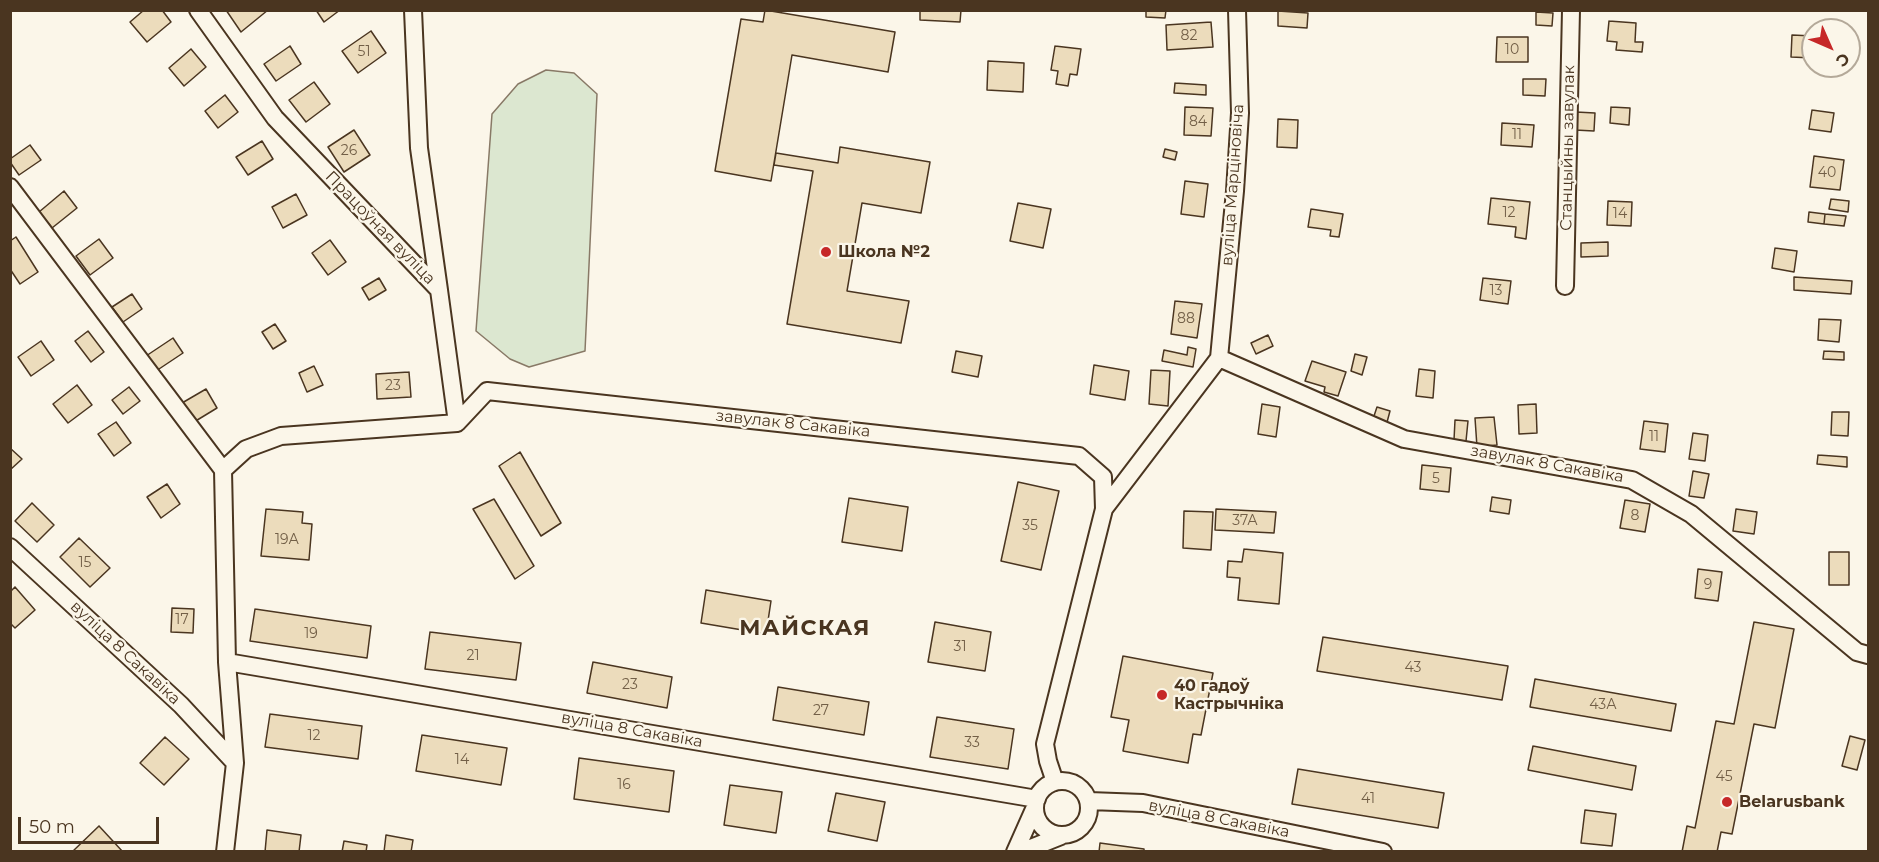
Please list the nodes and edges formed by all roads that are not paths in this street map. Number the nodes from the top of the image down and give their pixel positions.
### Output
1 (198, 10) edge
2 (413, 10) edge
3 (1237, 10) edge
4 (1571, 10) edge
5 (10, 187) edge
6 (1565, 286) dead end
7 (439, 290) junction
8 (1219, 358) junction
9 (457, 423) junction
10 (223, 470) junction
11 (1104, 509) junction
12 (10, 547) edge
13 (1869, 655) edge
14 (227, 662) junction
15 (235, 763) junction
16 (1055, 782) junction
17 (1089, 801) junction
18 (1036, 803) junction
19 (1061, 836) junction
20 (225, 852) edge
21 (1015, 852) edge
22 (1021, 852) edge
23 (1383, 852) edge

1 - 7 street, Працоўная вуліца
2 - 7 street
3 - 8 street, вуліца Марціновіча
4 - 6 street, Станцыйны завулак
5 - 10 street
7 - 9 street, Працоўная вуліца
8 - 11 street
8 - 13 street, завулак 8 Сакавіка
9 - 10 street
9 - 11 street, завулак 8 Сакавіка
10 - 14 street
11 - 16 street
12 - 15 street, вуліца 8 Сакавіка
14 - 15 street
14 - 18 street, вуліца 8 Сакавіка
15 - 20 street
16 - 17 street
16 - 18 street
17 - 19 street
17 - 23 street, вуліца 8 Сакавіка
18 - 19 street
18 - 21 street
19 - 22 street

